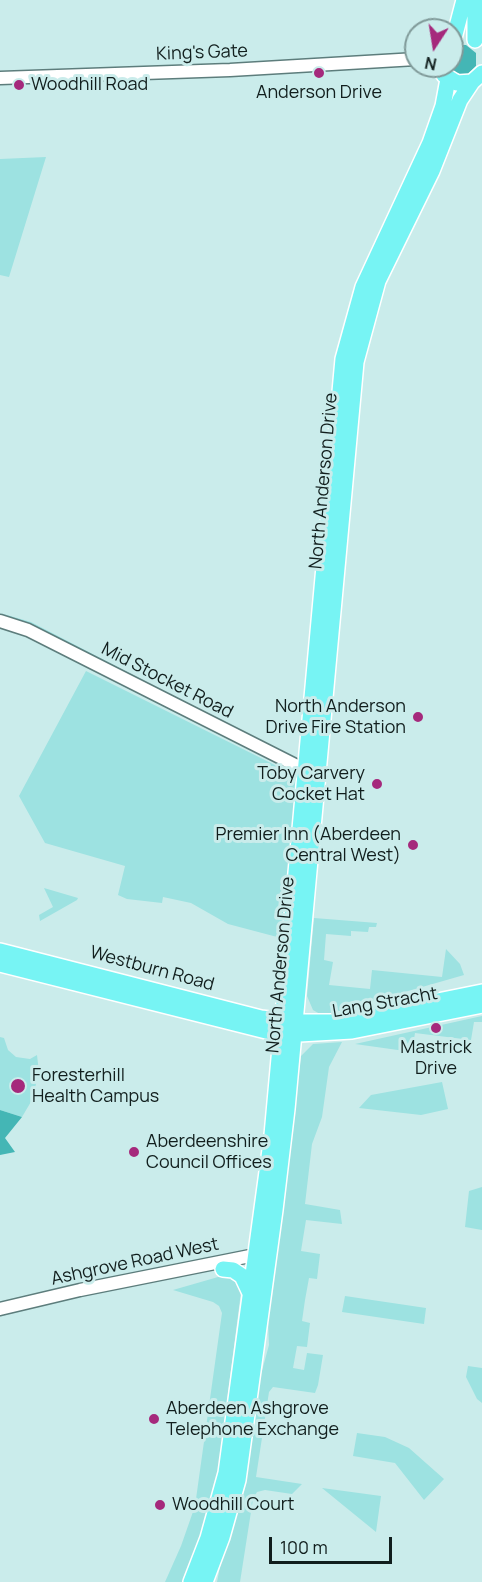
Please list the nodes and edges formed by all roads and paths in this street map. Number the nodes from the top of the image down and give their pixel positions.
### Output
1 (464, 0) edge
2 (475, 0) edge
3 (459, 18) edge
4 (464, 38) edge
5 (478, 44) edge
6 (404, 61) edge
7 (477, 77) edge
8 (0, 78) edge
9 (443, 78) edge
10 (452, 78) edge
11 (0, 621) edge
12 (311, 773) junction
13 (0, 951) edge
14 (0, 964) edge
15 (482, 992) edge
16 (482, 1005) edge
17 (288, 1028) junction
18 (262, 1260) junction
19 (224, 1269) junction
20 (249, 1305) junction
21 (4, 1308) edge
22 (191, 1582) edge
23 (205, 1582) edge

1 - 3 main road
2 - 5 main road
4 - 5 main road
6 - 8 street, King's Gate
7 - 10 main road
7 - 12 main road, North Anderson Drive
9 - 12 main road, North Anderson Drive
11 - 12 street, Mid Stocket Road
12 - 17 main road, North Anderson Drive
13 - 17 main road, Westburn Road
14 - 17 main road, Westburn Road
15 - 17 main road, Lang Stracht
16 - 17 main road, Lang Stracht
17 - 18 main road, North Anderson Drive
18 - 19 street, Ashgrove Road West
18 - 20 main road, North Anderson Drive
18 - 21 street, Ashgrove Road West
18 - 23 main road, North Anderson Drive
19 - 20 main road
19 - 21 street, Ashgrove Road West
20 - 22 main road, North Anderson Drive

